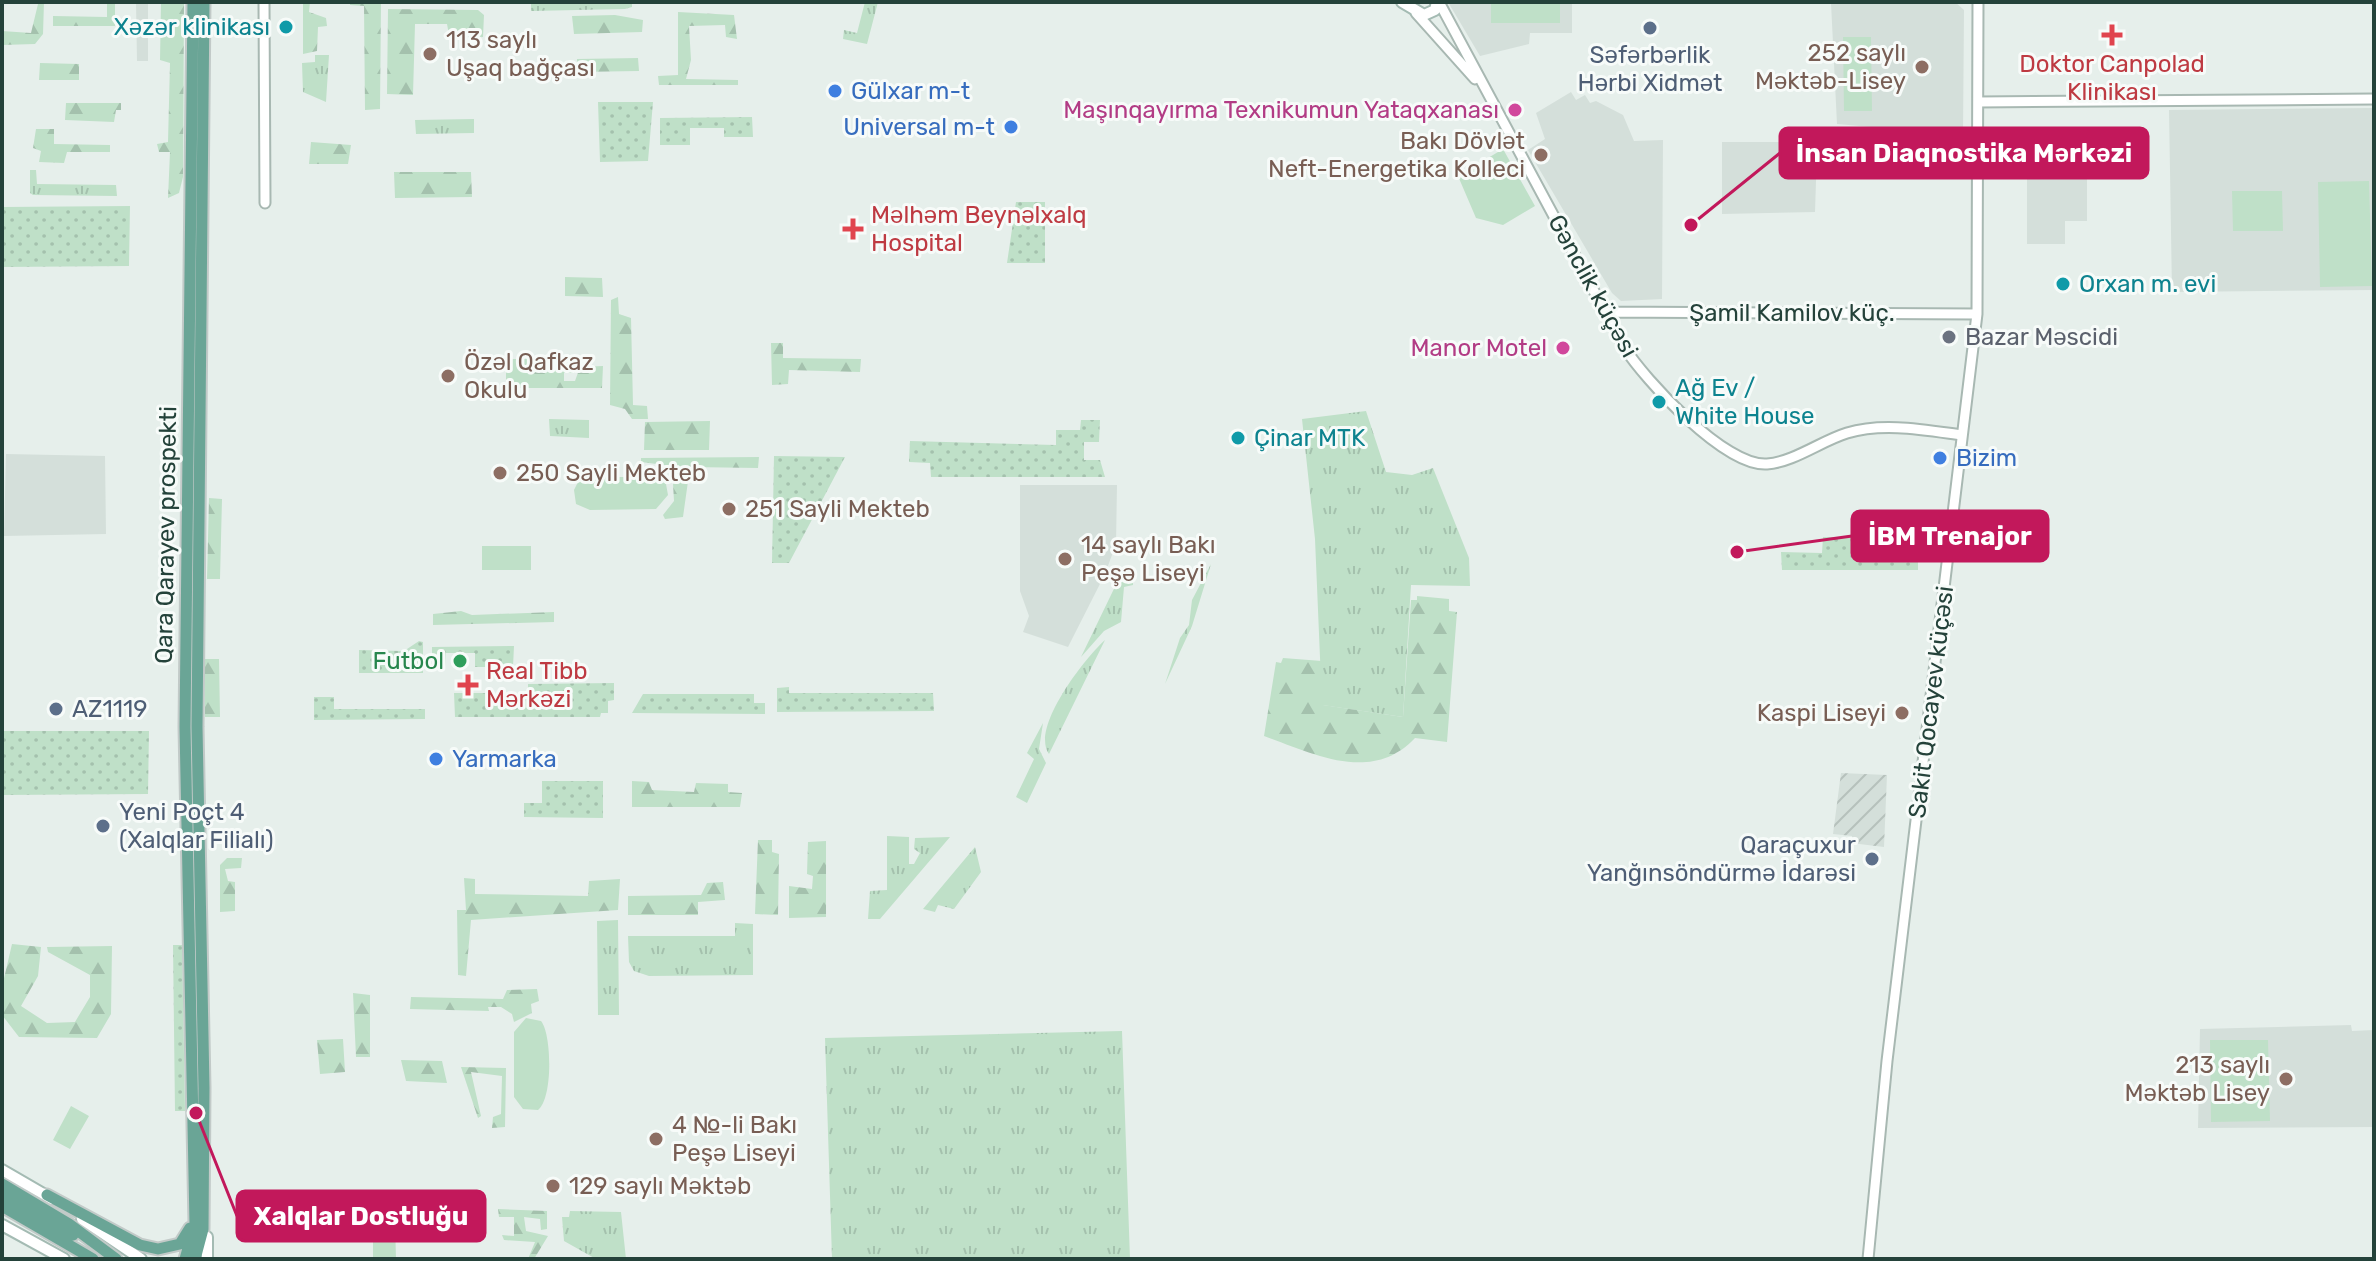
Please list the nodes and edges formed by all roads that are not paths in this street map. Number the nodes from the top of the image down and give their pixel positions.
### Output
1 (193, 2) edge
2 (204, 2) edge
3 (264, 2) edge
4 (1402, 2) edge
5 (1438, 2) edge
6 (1978, 2) edge
7 (1413, 10) junction
8 (1488, 94) junction
9 (2374, 99) edge
10 (1978, 102) junction
11 (265, 203) dead end
12 (1607, 312) junction
13 (1977, 314) junction
14 (1962, 435) junction
15 (2, 1170) edge
16 (203, 1174) junction
17 (2, 1184) edge
18 (192, 1184) junction
19 (2, 1194) edge
20 (47, 1195) junction
21 (2, 1207) edge
22 (2, 1225) edge
23 (207, 1237) junction
24 (1868, 1258) edge
25 (64, 1259) edge
26 (93, 1259) edge
27 (116, 1259) edge
28 (141, 1259) edge
29 (185, 1259) edge
30 (197, 1259) edge
31 (207, 1259) edge

1 - 18 main road, Qara Qarayev prospekti
2 - 16 main road, Qara Qarayev prospekti
3 - 11 street
4 - 7 main road
5 - 7 main road
5 - 8 street
6 - 10 street, Sakit Qocayev küçəsi
7 - 8 street
8 - 12 street, Gənclik küçəsi
9 - 10 street
10 - 13 street, Sakit Qocayev küçəsi
12 - 13 street, Şamil Kamilov küç.
12 - 14 street, Gənclik küçəsi
13 - 14 street, Sakit Qocayev küçəsi
14 - 24 street, Sakit Qocayev küçəsi
15 - 20 main road
16 - 23 main road
16 - 30 main road, Qara Qarayev prospekti
17 - 27 main road
18 - 20 main road
18 - 29 main road, Qara Qarayev prospekti
19 - 27 main road
20 - 28 main road
21 - 26 main road
22 - 25 main road
23 - 30 main road
23 - 31 main road

